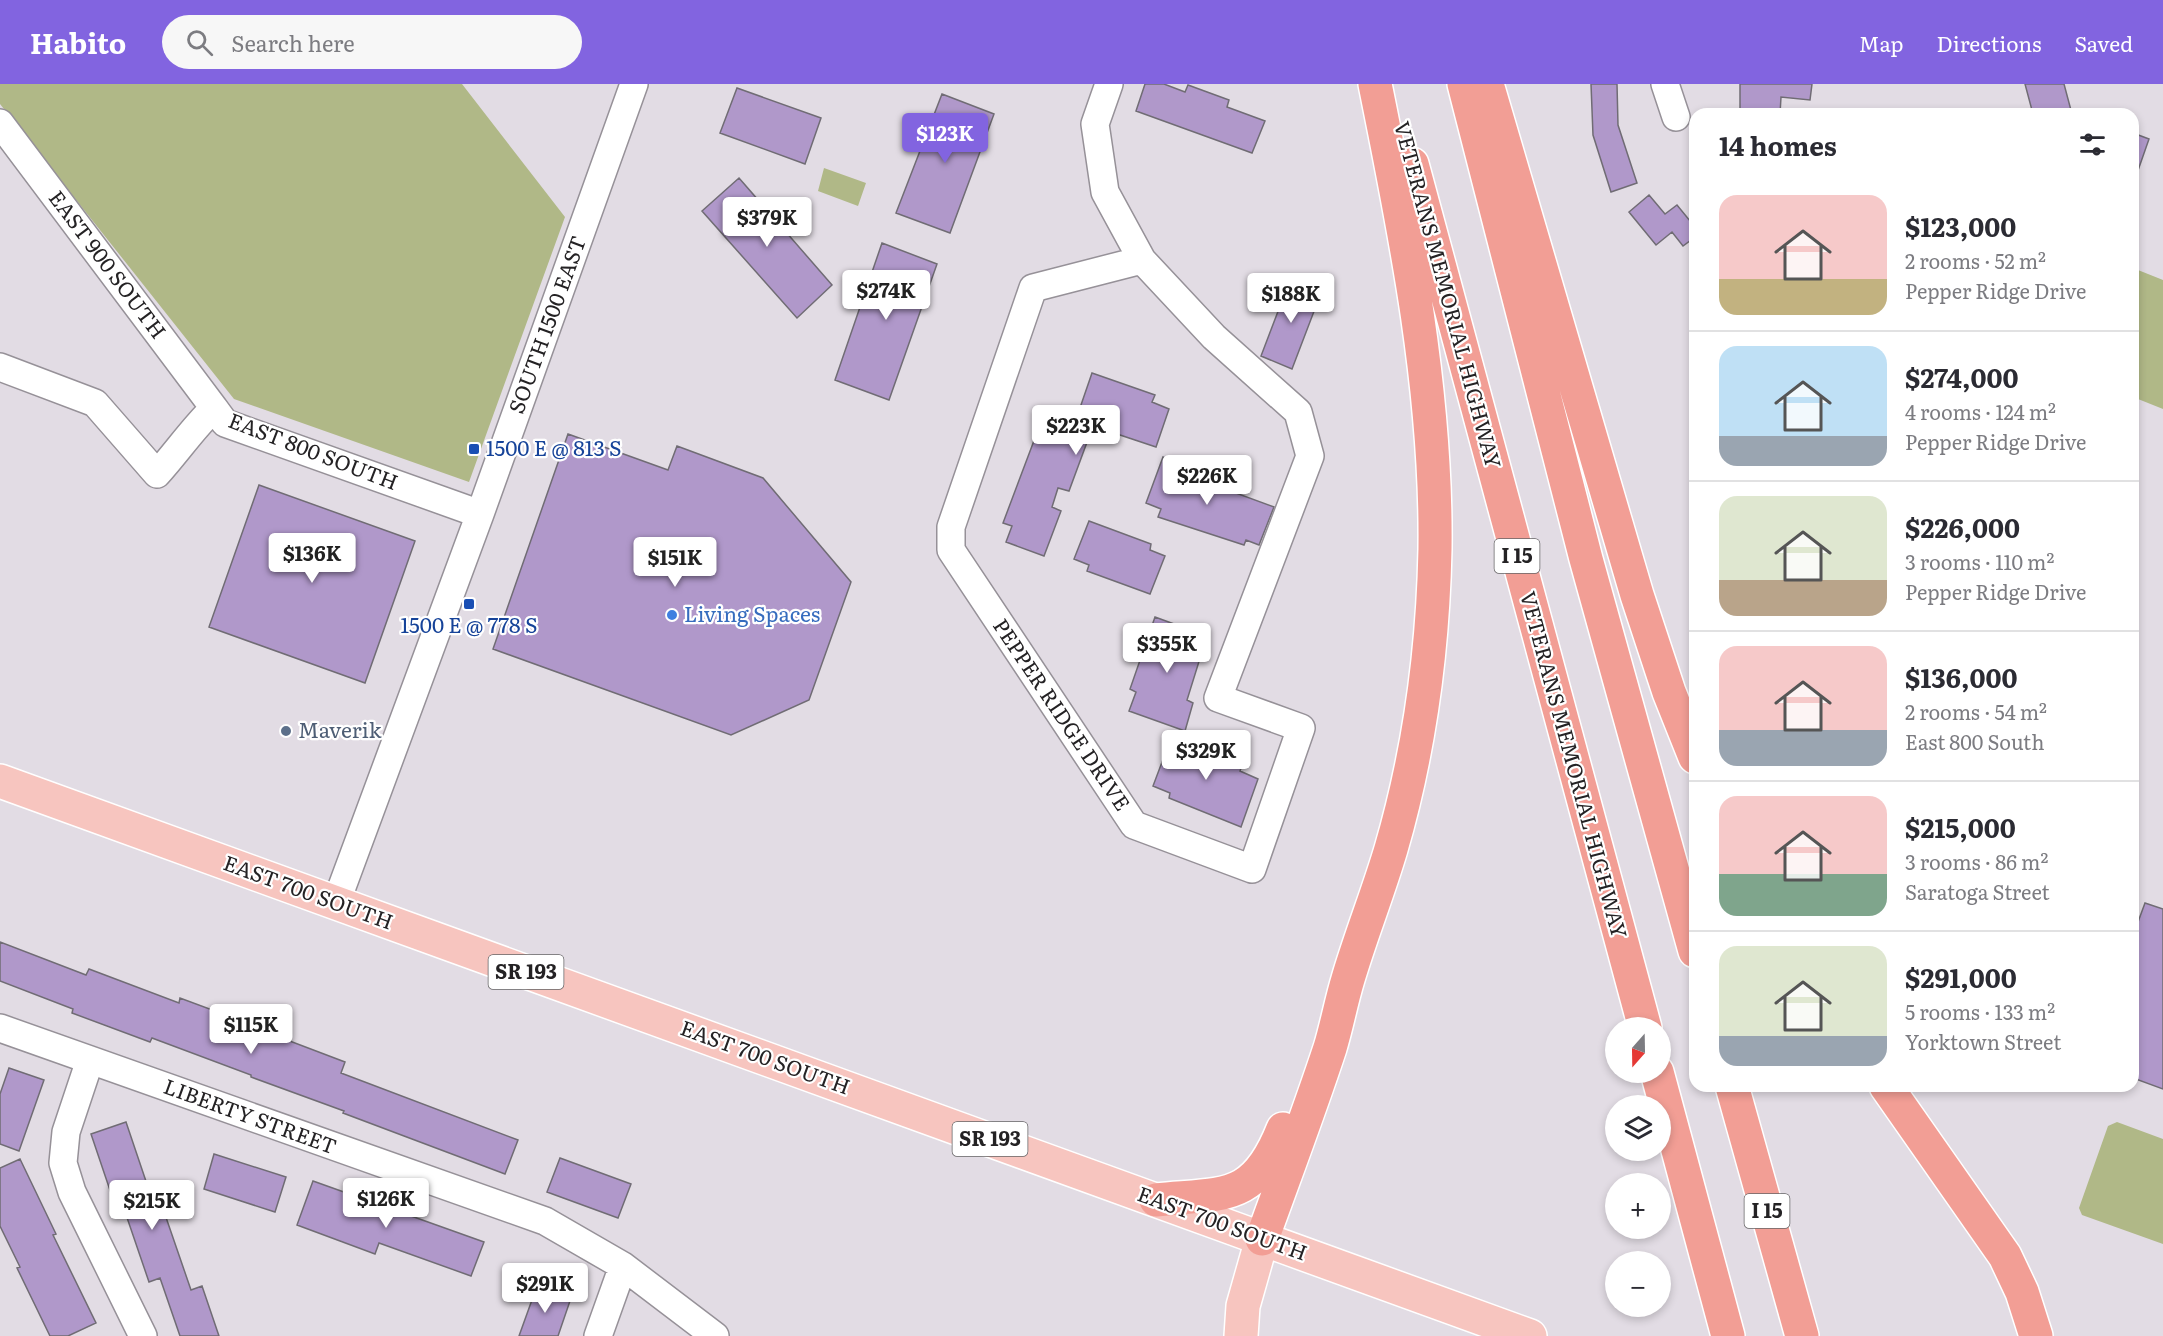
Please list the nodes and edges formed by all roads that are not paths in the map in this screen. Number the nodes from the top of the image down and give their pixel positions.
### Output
1 (634, 84) edge
2 (1109, 84) edge
3 (1375, 84) edge
4 (1391, 84) edge
5 (1464, 84) edge
6 (1487, 84) edge
7 (1665, 84) edge
8 (1676, 117) dead end
9 (0, 123) edge
10 (1142, 260) junction
11 (0, 367) edge
12 (214, 408) junction
13 (480, 514) junction
14 (1689, 742) edge
15 (0, 782) edge
16 (336, 903) junction
17 (1689, 929) edge
18 (1348, 979) junction
19 (1642, 1017) edge
20 (0, 1028) edge
21 (90, 1060) junction
22 (1660, 1083) edge
23 (1734, 1092) edge
24 (1891, 1092) edge
25 (1156, 1200) junction
26 (1262, 1239) junction
27 (622, 1266) junction
28 (143, 1336) edge
29 (598, 1336) edge
30 (715, 1336) edge
31 (1241, 1336) edge
32 (1530, 1336) edge
33 (1728, 1336) edge
34 (1802, 1336) edge
35 (2036, 1336) edge

1 - 13 street, SOUTH 1500 EAST
2 - 10 street, PEPPER RIDGE DRIVE
3 - 18 highway
4 - 19 highway, VETERANS MEMORIAL HIGHWAY / I 15
5 - 17 highway
6 - 14 highway
7 - 8 street
9 - 12 street, EAST 900 SOUTH
10 - 10 street, PEPPER RIDGE DRIVE
11 - 12 street, EAST 800 SOUTH
12 - 13 street, EAST 800 SOUTH
13 - 16 street, SOUTH 1500 EAST
15 - 16 main road, EAST 700 SOUTH / SR 193
16 - 25 main road, EAST 700 SOUTH / SR 193
18 - 25 highway
18 - 26 highway
20 - 21 street, LIBERTY STREET
21 - 27 street, LIBERTY STREET
21 - 28 street
22 - 33 highway
23 - 34 highway, I 15
24 - 35 highway
25 - 26 main road, EAST 700 SOUTH / SR 193
26 - 31 main road
26 - 32 main road, EAST 700 SOUTH / SR 193
27 - 29 street
27 - 30 street, LIBERTY STREET

